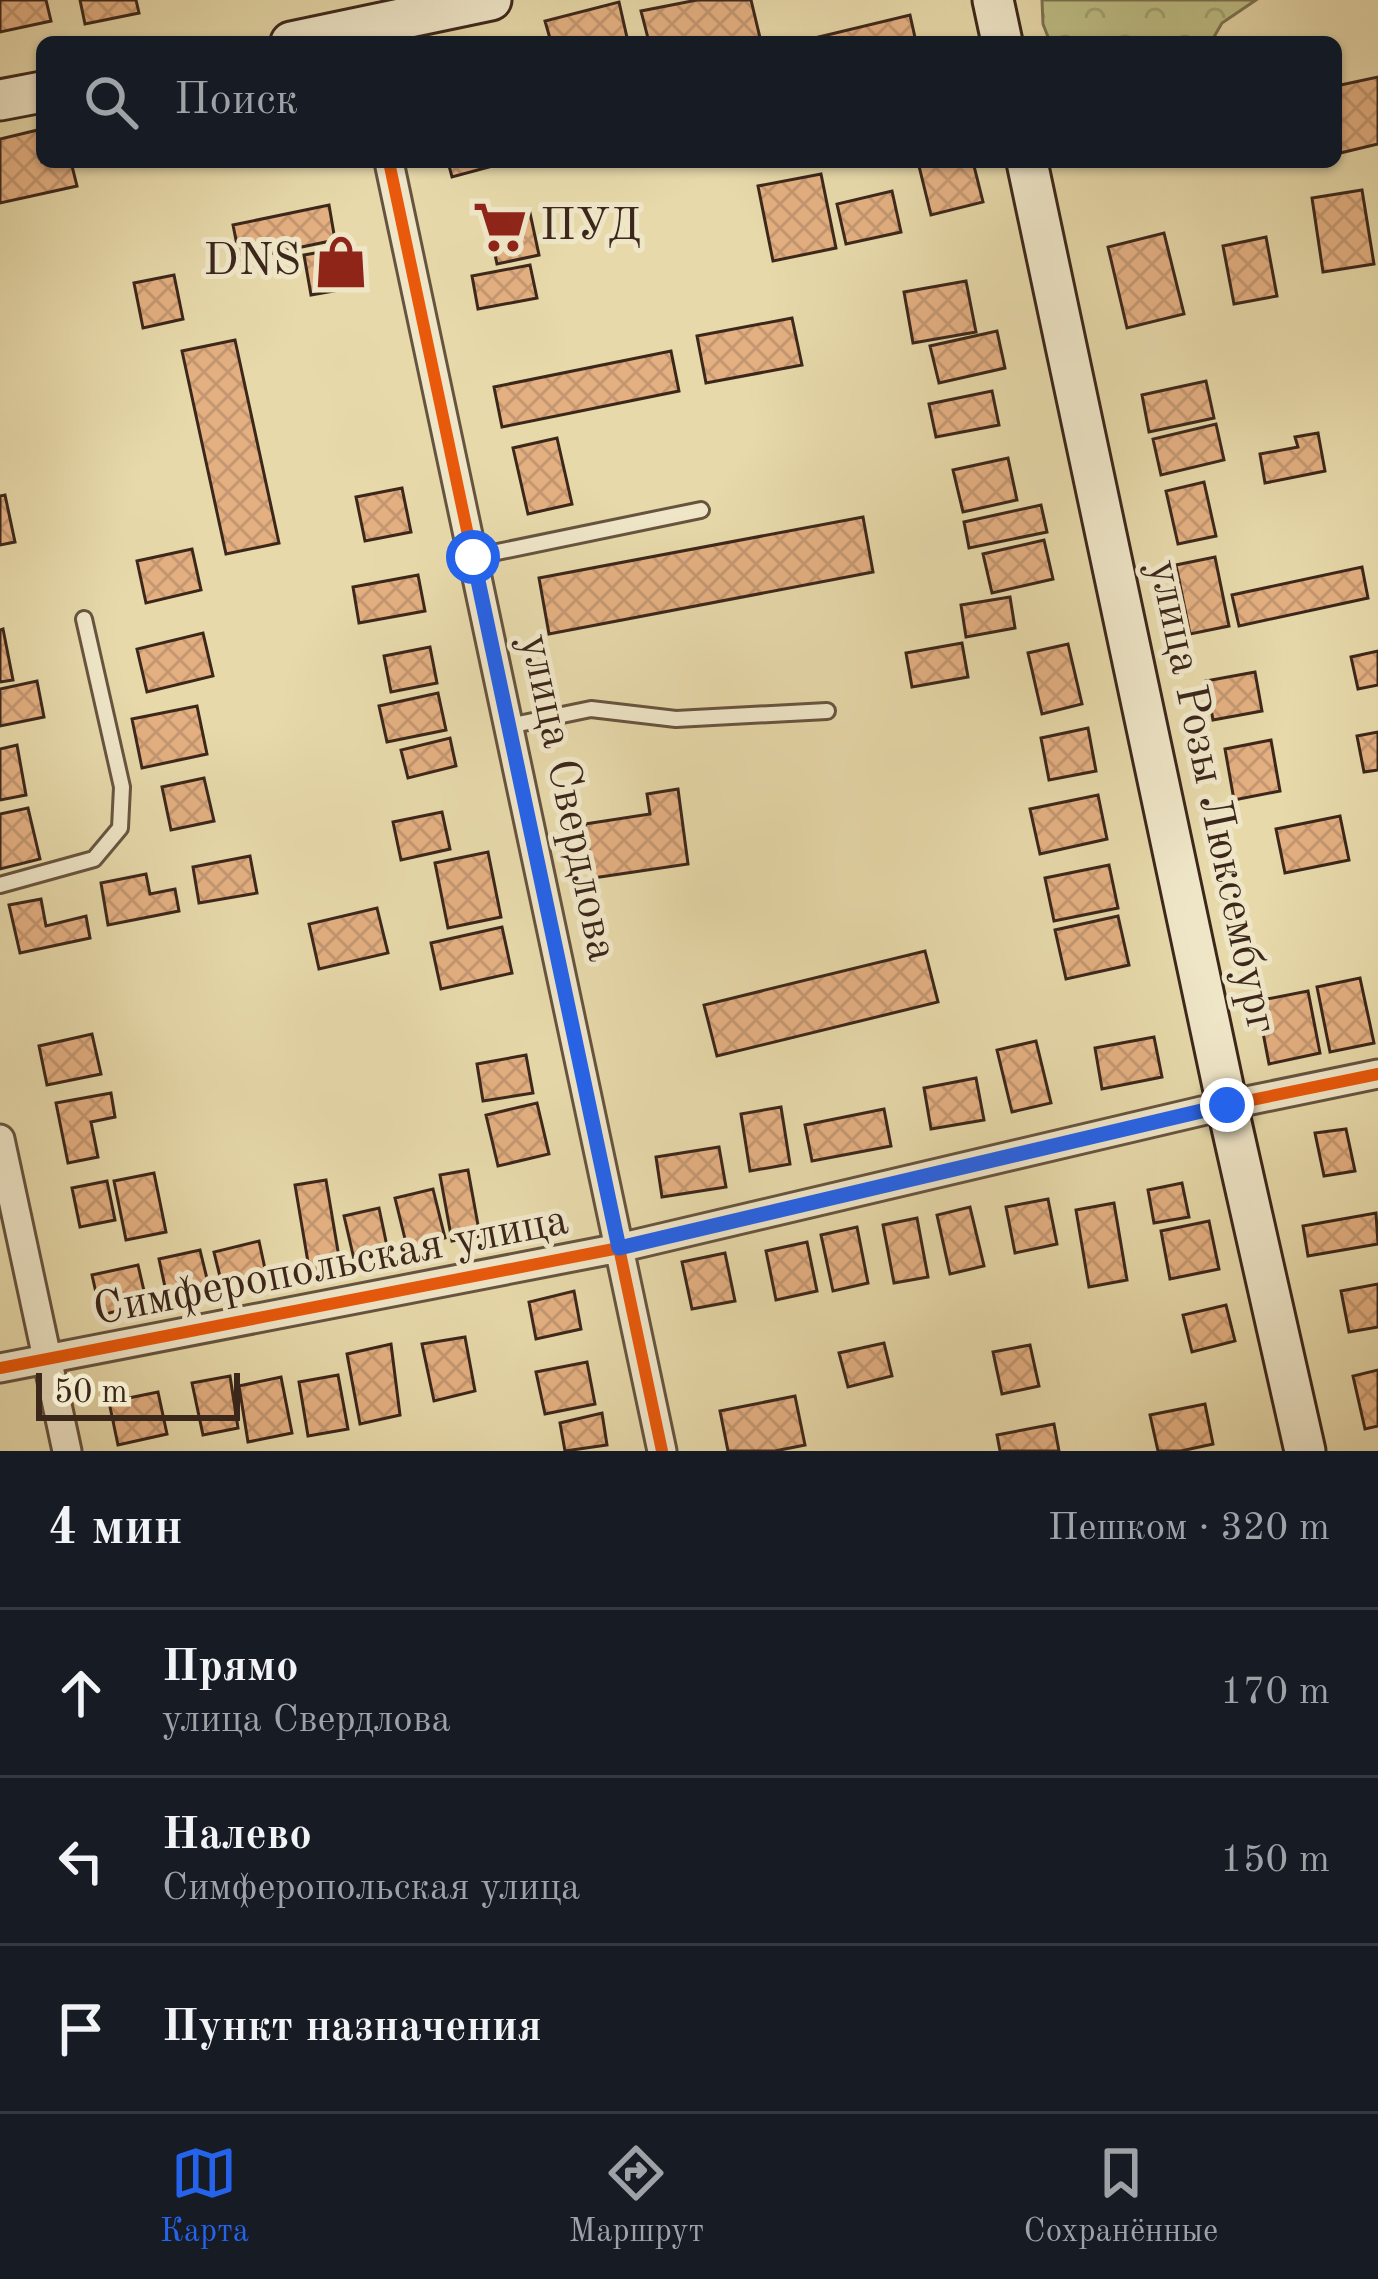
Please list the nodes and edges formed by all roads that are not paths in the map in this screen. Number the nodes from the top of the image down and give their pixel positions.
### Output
1 (491, 0) edge
2 (993, 0) edge
3 (360, 23) edge
4 (313, 36) edge
5 (1001, 36) edge
6 (36, 93) edge
7 (0, 100) edge
8 (390, 168) edge
9 (1028, 168) edge
10 (701, 510) dead end
11 (473, 557) junction
12 (84, 619) dead end
13 (827, 711) dead end
14 (508, 726) junction
15 (0, 885) edge
16 (1378, 1075) edge
17 (1227, 1105) junction
18 (0, 1139) edge
19 (619, 1248) junction
20 (45, 1358) junction
21 (0, 1368) edge
22 (67, 1451) edge
23 (662, 1451) edge
24 (1305, 1451) edge

1 - 3 main road
2 - 5 main road
3 - 4 main road
6 - 7 main road
8 - 11 street, улица Свердлова
9 - 17 main road, улица Розы Люксембург
10 - 11 lane
11 - 14 street, улица Свердлова
12 - 15 lane
13 - 14 lane
14 - 19 street, улица Свердлова
16 - 17 street, Симферопольская улица
17 - 19 street, Симферопольская улица
17 - 24 main road, улица Розы Люксембург
18 - 20 street
19 - 20 street, Симферопольская улица
19 - 23 street, улица Свердлова
20 - 21 street, Симферопольская улица
20 - 22 street

